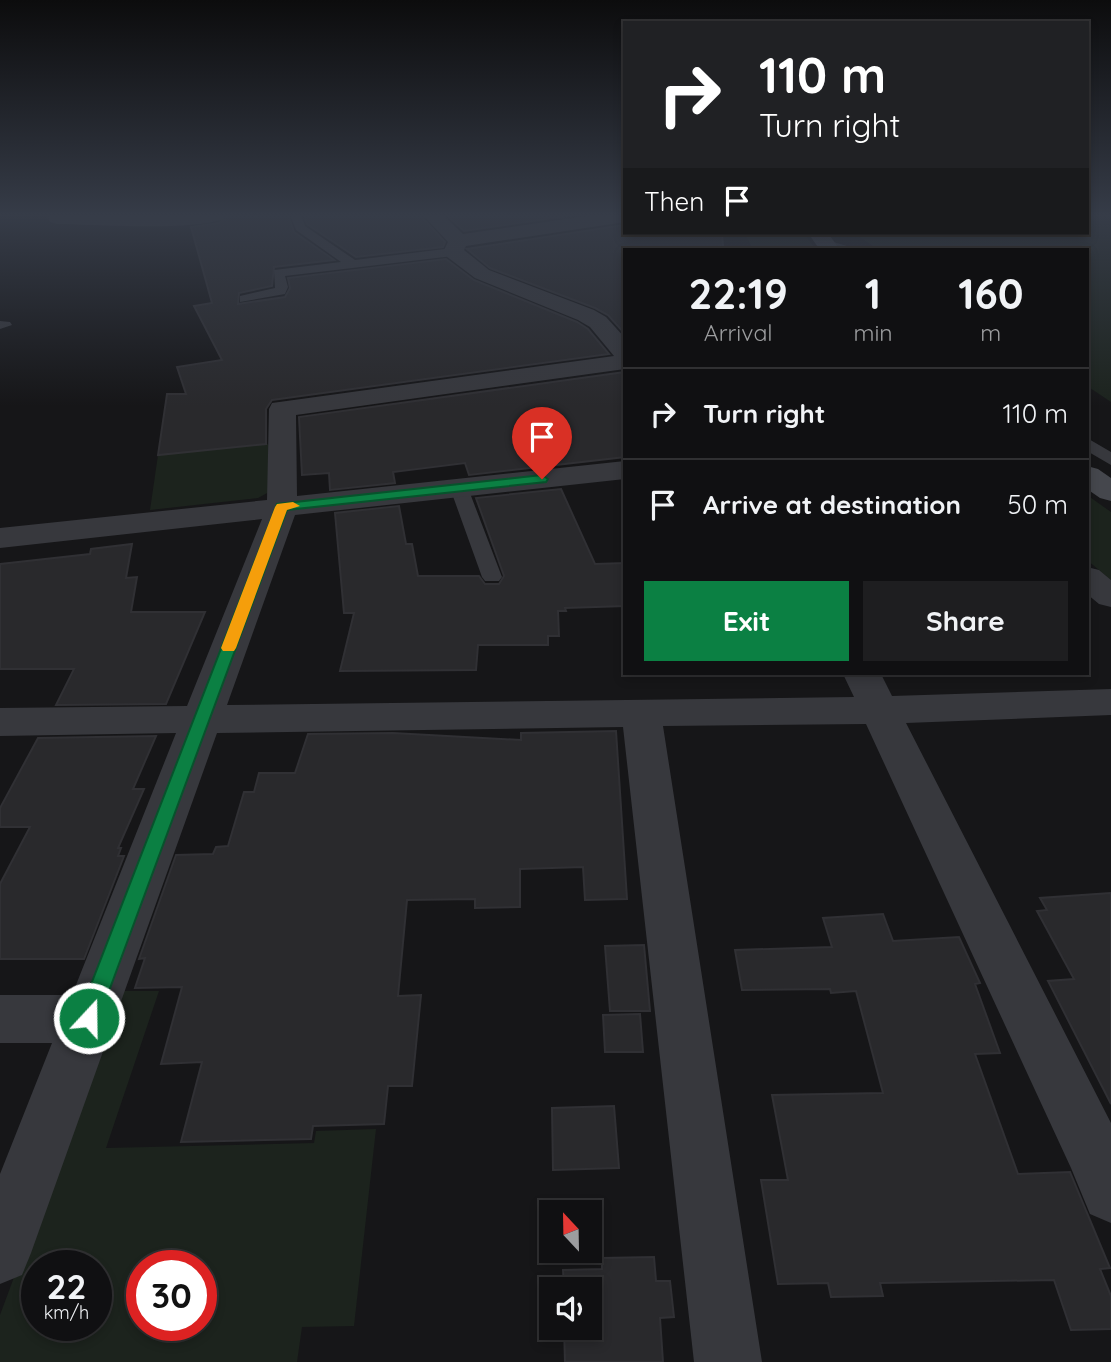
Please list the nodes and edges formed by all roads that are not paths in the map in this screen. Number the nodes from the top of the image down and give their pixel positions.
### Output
1 (280, 279) edge
2 (493, 279) edge
3 (245, 299) dead end
4 (623, 351) edge
5 (623, 362) edge
6 (1089, 444) edge
7 (1111, 460) edge
8 (623, 470) edge
9 (1089, 476) edge
10 (458, 488) junction
11 (1111, 492) edge
12 (282, 507) junction
13 (0, 538) edge
14 (492, 577) dead end
15 (1089, 579) edge
16 (1111, 597) edge
17 (871, 692) edge
18 (1111, 702) edge
19 (641, 713) junction
20 (202, 719) junction
21 (0, 722) edge
22 (89, 1018) junction
23 (0, 1019) edge
24 (1106, 1168) edge
25 (0, 1253) edge
26 (728, 1362) edge

1 - 3 lane
2 - 4 street
5 - 12 street
6 - 7 lane
8 - 10 street
9 - 11 main road
10 - 12 street
10 - 14 lane
12 - 13 street
12 - 20 street
15 - 16 street
17 - 18 street
17 - 19 street
17 - 24 street
19 - 20 street
19 - 26 street
20 - 21 street
20 - 22 street
22 - 23 street
22 - 25 street

